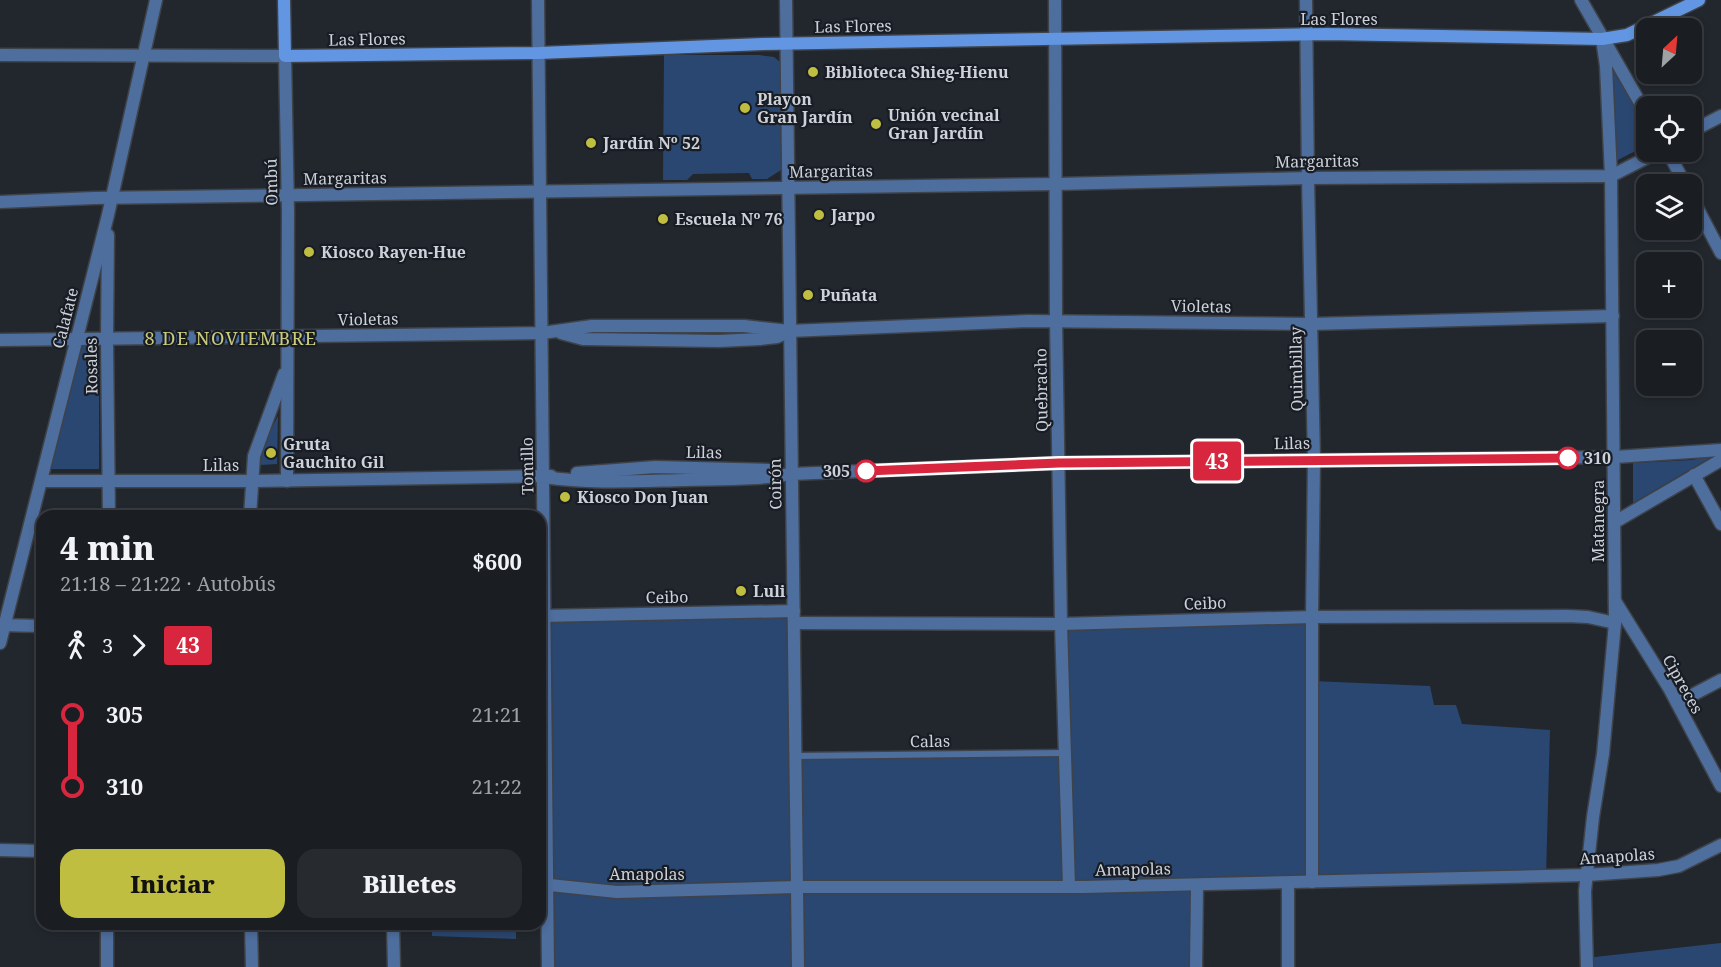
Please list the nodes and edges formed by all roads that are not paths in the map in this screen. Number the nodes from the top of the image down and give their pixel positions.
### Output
1 (156, 0) edge
2 (284, 0) edge
3 (538, 0) edge
4 (786, 0) edge
5 (1055, 0) edge
6 (1306, 0) edge
7 (1581, 0) edge
8 (1699, 0) edge
9 (1307, 35) junction
10 (1055, 39) junction
11 (1602, 39) junction
12 (786, 44) junction
13 (539, 53) junction
14 (0, 54) edge
15 (144, 56) junction
16 (285, 56) junction
17 (1636, 96) edge
18 (1721, 116) edge
19 (1702, 126) edge
20 (1639, 162) edge
21 (1611, 176) junction
22 (1308, 178) junction
23 (1057, 184) junction
24 (788, 188) junction
25 (540, 192) junction
26 (288, 196) junction
27 (111, 198) junction
28 (0, 202) edge
29 (108, 215) junction
30 (1702, 217) edge
31 (1721, 253) edge
32 (1613, 316) junction
33 (1056, 320) junction
34 (1311, 324) junction
35 (789, 331) junction
36 (542, 333) junction
37 (288, 336) junction
38 (0, 340) edge
39 (77, 340) junction
40 (106, 340) junction
41 (287, 364) junction
42 (1721, 450) edge
43 (1615, 457) junction
44 (1314, 459) junction
45 (1721, 460) edge
46 (1059, 463) junction
47 (791, 474) junction
48 (1694, 475) junction
49 (544, 477) junction
50 (42, 481) junction
51 (109, 481) junction
52 (251, 481) junction
53 (287, 481) junction
54 (109, 510) edge
55 (250, 510) edge
56 (544, 510) edge
57 (1615, 522) junction
58 (1721, 524) edge
59 (1614, 600) junction
60 (546, 616) edge
61 (794, 617) junction
62 (1311, 617) junction
63 (1615, 623) junction
64 (1061, 624) junction
65 (2, 625) edge
66 (36, 626) edge
67 (0, 643) edge
68 (1721, 680) edge
69 (1677, 703) junction
70 (1065, 753) junction
71 (796, 756) junction
72 (1721, 786) edge
73 (1721, 845) edge
74 (0, 850) edge
75 (36, 850) edge
76 (1587, 875) junction
77 (1312, 882) junction
78 (1288, 883) junction
79 (546, 885) edge
80 (1197, 885) junction
81 (797, 887) junction
82 (1069, 887) junction
83 (546, 926) edge
84 (107, 930) edge
85 (251, 930) edge
86 (393, 930) edge
87 (107, 967) edge
88 (252, 967) edge
89 (394, 967) edge
90 (548, 967) edge
91 (798, 967) edge
92 (1196, 967) edge
93 (1288, 967) edge
94 (1587, 967) edge

1 - 15 street, Calafate
2 - 16 street, Ombú
3 - 13 street, Tomillo
4 - 12 street, Coirón
5 - 10 street, Quebracho
6 - 9 street, Quimbillay
7 - 11 street
8 - 11 street, Las Flores
9 - 10 street, Las Flores
9 - 11 street, Las Flores
9 - 22 street, Quimbillay
10 - 12 street, Las Flores
10 - 23 street, Quebracho
11 - 17 street
11 - 21 street, Matanegra
12 - 13 street, Las Flores
12 - 24 street, Coirón
13 - 16 street, Las Flores
13 - 25 street, Tomillo
14 - 15 street, Las Flores
15 - 16 street, Las Flores
15 - 27 street, Calafate
16 - 26 street, Ombú
18 - 19 street
20 - 21 street, Margaritas
21 - 22 street, Margaritas
21 - 32 street, Matanegra
22 - 23 street, Margaritas
22 - 34 street, Quimbillay
23 - 24 street, Margaritas
23 - 33 street, Quebracho
24 - 25 street, Margaritas
24 - 35 street, Coirón
25 - 26 street, Margaritas
25 - 36 street, Tomillo
26 - 27 street, Margaritas
26 - 37 street, Ombú
27 - 28 street, Margaritas
27 - 29 street, Calafate
29 - 39 street, Calafate
29 - 40 street, Rosales
30 - 31 street
32 - 34 street, Violetas
32 - 43 street, Matanegra
33 - 34 street, Violetas
33 - 35 street, Violetas
33 - 46 street, Quebracho
34 - 44 street, Quimbillay
35 - 36 street, Violetas
35 - 47 street, Coirón
36 - 37 street, Violetas
36 - 49 street, Tomillo
37 - 40 street, Violetas
37 - 41 street, Ombú
38 - 39 street, Violetas
39 - 40 street, Violetas
39 - 50 street, Calafate
40 - 51 street, Rosales
41 - 52 street, Ombú
41 - 53 street, Ombú
42 - 43 street, Lilas
43 - 44 street, Lilas
43 - 57 street, Matanegra
44 - 46 street, Lilas
44 - 62 street, Quimbillay
45 - 48 street
46 - 47 street, Lilas
46 - 64 street, Quebracho
47 - 49 street, Lilas
47 - 61 street, Coirón
48 - 57 street
48 - 58 street
49 - 53 street, Lilas
49 - 56 street, Tomillo
50 - 51 street, Lilas
50 - 65 street, Calafate
51 - 52 street, Lilas
51 - 54 street, Rosales
52 - 53 street, Lilas
52 - 55 street, Ombú
57 - 59 street, Matanegra
59 - 63 street, Matanegra
59 - 69 street, Cipreces
60 - 61 street, Ceibo
61 - 64 street, Ceibo
61 - 71 street, Coirón
62 - 63 street, Ceibo
62 - 64 street, Ceibo
62 - 77 street, Quimbillay
63 - 76 street, Matanegra
64 - 70 street, Quebracho
65 - 66 street
65 - 67 street, Calafate
68 - 69 street
69 - 72 street, Cipreces
70 - 71 lane, Calas
70 - 82 street, Quebracho
71 - 81 street, Coirón
73 - 76 street, Amapolas
74 - 75 street
76 - 77 street, Amapolas
76 - 94 street, Matanegra
77 - 78 street, Amapolas
78 - 80 street, Amapolas
78 - 93 street
79 - 81 street, Amapolas
80 - 82 street, Amapolas
80 - 92 street
81 - 82 street, Amapolas
81 - 91 street, Coirón
83 - 90 street, Tomillo
84 - 87 street
85 - 88 street
86 - 89 street

